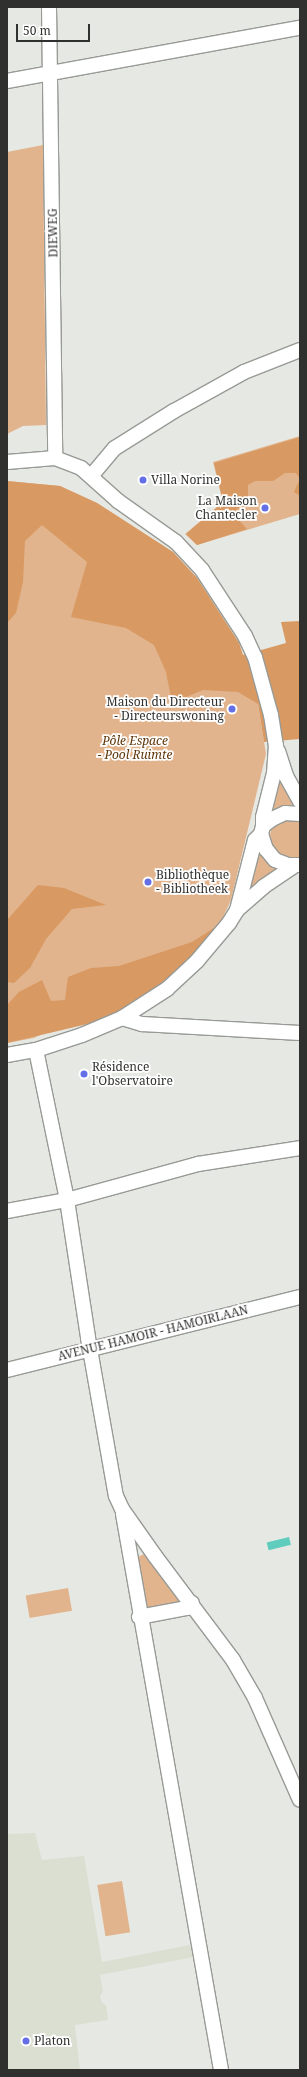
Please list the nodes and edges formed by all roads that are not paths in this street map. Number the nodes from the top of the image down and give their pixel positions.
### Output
1 (49, 7) edge
2 (300, 28) edge
3 (51, 72) junction
4 (7, 81) edge
5 (300, 350) edge
6 (55, 458) junction
7 (7, 462) edge
8 (92, 476) junction
9 (276, 745) junction
10 (300, 801) edge
11 (300, 814) edge
12 (262, 830) junction
13 (297, 866) edge
14 (237, 910) junction
15 (122, 1018) junction
16 (300, 1034) edge
17 (36, 1050) junction
18 (7, 1055) edge
19 (300, 1148) edge
20 (67, 1200) junction
21 (7, 1211) edge
22 (300, 1297) edge
23 (90, 1350) junction
24 (7, 1370) edge
25 (122, 1509) junction
26 (140, 1549) junction
27 (192, 1603) junction
28 (139, 1617) junction
29 (300, 1800) edge
30 (221, 2070) edge

1 - 3 street, DIEWEG
2 - 3 street
3 - 4 street
3 - 6 street, DIEWEG
5 - 8 street
6 - 7 street
6 - 8 street
8 - 9 street
9 - 10 street
9 - 12 street
11 - 12 street
12 - 13 street
12 - 14 street
13 - 14 street
14 - 15 street
15 - 16 street
15 - 17 street
17 - 18 street
17 - 20 street
19 - 20 street
20 - 21 street
20 - 23 street
22 - 23 street, AVENUE HAMOIR - HAMOIRLAAN
23 - 24 street, AVENUE HAMOIR - HAMOIRLAAN
23 - 25 street
25 - 26 street
25 - 26 street
26 - 27 street
26 - 28 street
27 - 28 street
27 - 29 street
28 - 30 street

